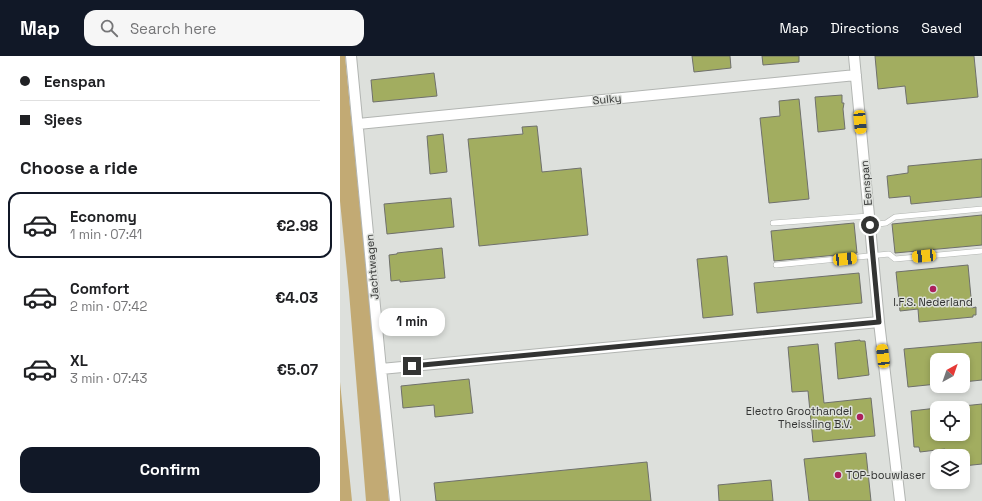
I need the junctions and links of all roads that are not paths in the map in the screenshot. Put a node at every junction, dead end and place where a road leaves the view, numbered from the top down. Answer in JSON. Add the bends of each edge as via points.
{"nodes":[{"id":1,"x":351,"y":56,"type":"edge"},
{"id":2,"x":854,"y":56,"type":"edge"},
{"id":3,"x":856,"y":75,"type":"junction"},
{"id":4,"x":358,"y":124,"type":"junction"},
{"id":5,"x":982,"y":209,"type":"edge"},
{"id":6,"x":869,"y":220,"type":"junction"},
{"id":7,"x":773,"y":224,"type":"dead end"},
{"id":8,"x":982,"y":251,"type":"edge"},
{"id":9,"x":873,"y":256,"type":"junction"},
{"id":10,"x":776,"y":265,"type":"dead end"},
{"id":11,"x":879,"y":322,"type":"junction"},
{"id":12,"x":381,"y":368,"type":"junction"},
{"id":13,"x":395,"y":501,"type":"edge"},
{"id":14,"x":900,"y":501,"type":"edge"}],
"edges":[{"from":1,"to":4,"type":"street","name":"Jachtwagen"},
{"from":2,"to":3,"type":"street","name":"Eenspan"},
{"from":3,"to":4,"type":"street","name":"Sulky"},
{"from":3,"to":6,"type":"street","name":"Eenspan"},
{"from":4,"to":12,"type":"street","name":"Jachtwagen"},
{"from":5,"to":6,"type":"lane","via":[[895,217],[886,223]]},
{"from":6,"to":7,"type":"lane"},
{"from":6,"to":9,"type":"street","name":"Eenspan"},
{"from":8,"to":9,"type":"lane","via":[[895,259],[889,254]]},
{"from":9,"to":10,"type":"lane"},
{"from":9,"to":11,"type":"street","name":"Eenspan"},
{"from":11,"to":12,"type":"street"},
{"from":11,"to":14,"type":"street","name":"Eenspan"},
{"from":12,"to":13,"type":"street","name":"Jachtwagen"}]}
